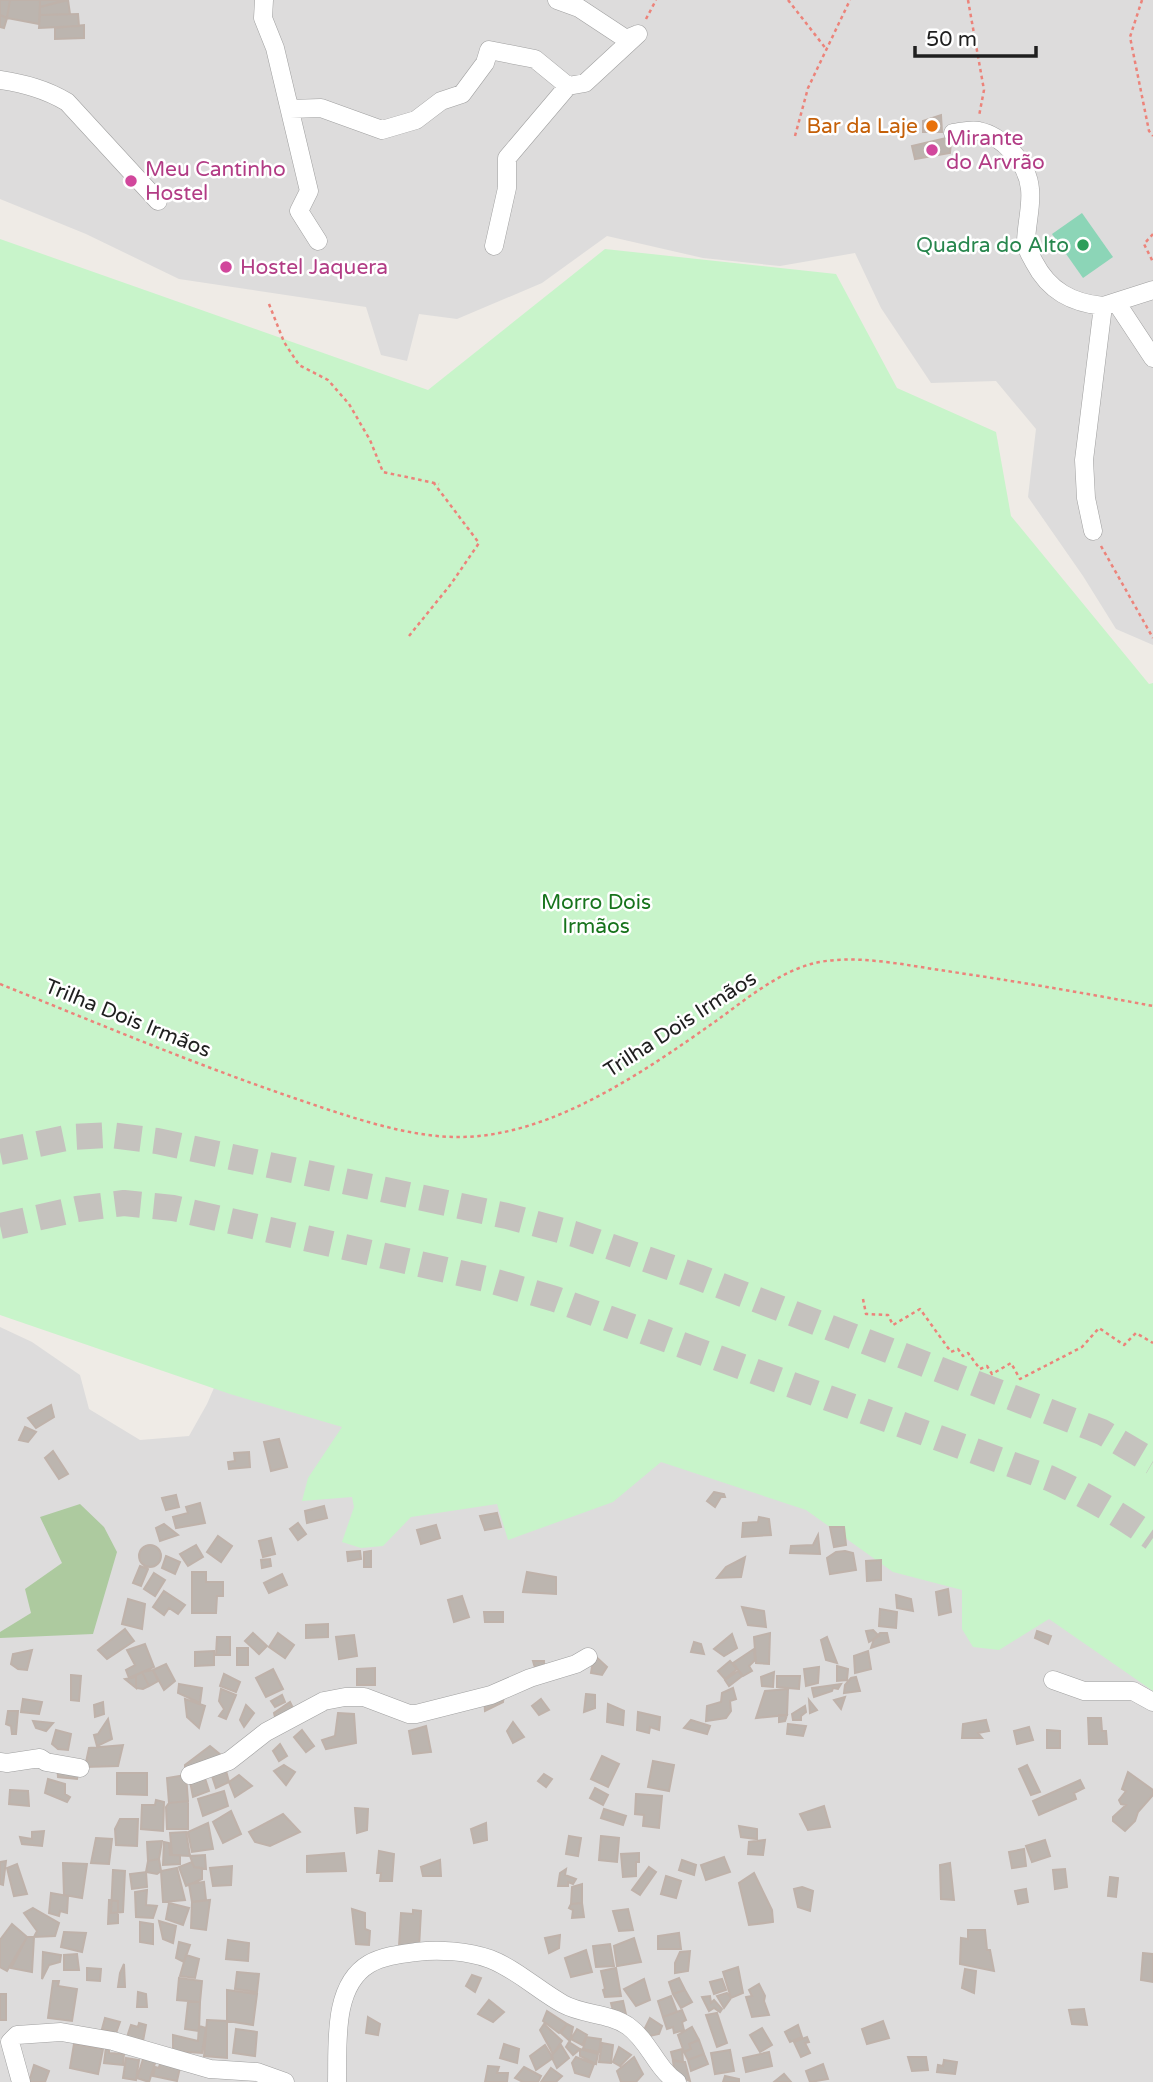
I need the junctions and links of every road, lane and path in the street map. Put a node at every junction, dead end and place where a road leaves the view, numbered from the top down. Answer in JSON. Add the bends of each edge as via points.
{"nodes":[{"id":1,"x":264,"y":0,"type":"edge"},
{"id":2,"x":557,"y":0,"type":"edge"},
{"id":3,"x":656,"y":0,"type":"edge"},
{"id":4,"x":788,"y":0,"type":"edge"},
{"id":5,"x":850,"y":0,"type":"edge"},
{"id":6,"x":968,"y":0,"type":"edge"},
{"id":7,"x":1142,"y":0,"type":"edge"},
{"id":8,"x":638,"y":34,"type":"junction"},
{"id":9,"x":827,"y":50,"type":"junction"},
{"id":10,"x":0,"y":80,"type":"edge"},
{"id":11,"x":568,"y":86,"type":"junction"},
{"id":12,"x":290,"y":109,"type":"junction"},
{"id":13,"x":976,"y":130,"type":"junction"},
{"id":14,"x":953,"y":133,"type":"dead end"},
{"id":15,"x":795,"y":136,"type":"dead end"},
{"id":16,"x":1153,"y":136,"type":"edge"},
{"id":17,"x":158,"y":201,"type":"dead end"},
{"id":18,"x":1153,"y":234,"type":"edge"},
{"id":19,"x":318,"y":241,"type":"dead end"},
{"id":20,"x":494,"y":246,"type":"dead end"},
{"id":21,"x":1153,"y":262,"type":"edge"},
{"id":22,"x":1153,"y":290,"type":"edge"},
{"id":23,"x":269,"y":304,"type":"dead end"},
{"id":24,"x":1110,"y":304,"type":"junction"},
{"id":25,"x":1153,"y":358,"type":"edge"},
{"id":26,"x":433,"y":482,"type":"junction"},
{"id":27,"x":439,"y":484,"type":"dead end"},
{"id":28,"x":1093,"y":531,"type":"joint"},
{"id":29,"x":409,"y":636,"type":"dead end"},
{"id":30,"x":1153,"y":638,"type":"edge"},
{"id":31,"x":0,"y":984,"type":"edge"},
{"id":32,"x":1153,"y":1006,"type":"edge"},
{"id":33,"x":863,"y":1299,"type":"dead end"},
{"id":34,"x":1153,"y":1343,"type":"edge"},
{"id":35,"x":588,"y":1657,"type":"dead end"},
{"id":36,"x":1053,"y":1680,"type":"dead end"},
{"id":37,"x":1153,"y":1702,"type":"edge"},
{"id":38,"x":0,"y":1762,"type":"edge"},
{"id":39,"x":80,"y":1768,"type":"dead end"},
{"id":40,"x":190,"y":1775,"type":"dead end"},
{"id":41,"x":21,"y":2082,"type":"edge"},
{"id":42,"x":285,"y":2082,"type":"edge"},
{"id":43,"x":337,"y":2082,"type":"edge"},
{"id":44,"x":677,"y":2082,"type":"edge"}],
"edges":[{"from":1,"to":12,"type":"street","via":[[263,18]]},
{"from":2,"to":8,"type":"street","via":[[579,8],[626,39]]},
{"from":3,"to":8,"type":"path"},
{"from":4,"to":9,"type":"path"},
{"from":5,"to":9,"type":"path"},
{"from":6,"to":13,"type":"path","via":[[984,90]]},
{"from":7,"to":16,"type":"path","via":[[1130,37]]},
{"from":8,"to":11,"type":"street","via":[[585,83]]},
{"from":9,"to":15,"type":"path","via":[[808,88]]},
{"from":10,"to":17,"type":"street","via":[[26,84],[67,102]]},
{"from":11,"to":12,"type":"street","via":[[536,59],[489,50],[462,94],[441,101],[416,120],[382,130],[321,108]]},
{"from":11,"to":20,"type":"street","via":[[507,158],[507,188]]},
{"from":12,"to":19,"type":"street","via":[[309,191],[299,211]]},
{"from":13,"to":14,"type":"street"},
{"from":13,"to":24,"type":"street","via":[[1004,144],[1028,177],[1026,246],[1041,276],[1060,294],[1087,305]]},
{"from":18,"to":21,"type":"path","via":[[1144,244]]},
{"from":22,"to":24,"type":"street"},
{"from":23,"to":26,"type":"path","via":[[299,365],[328,380],[349,404],[383,472]]},
{"from":24,"to":25,"type":"street"},
{"from":24,"to":28,"type":"street","via":[[1084,460]]},
{"from":26,"to":27,"type":"path"},
{"from":26,"to":29,"type":"path","via":[[479,543]]},
{"from":28,"to":30,"type":"path"},
{"from":31,"to":32,"type":"path","name":"Trilha Dois Irmãos","via":[[225,1074],[354,1119],[461,1138],[501,1134],[537,1123],[598,1096],[656,1063],[774,981],[809,964],[891,962]]},
{"from":33,"to":34,"type":"path","via":[[866,1314],[888,1315],[893,1325],[920,1310],[951,1352],[968,1353],[980,1369],[987,1366],[992,1374],[1011,1363],[1020,1379],[1082,1348],[1099,1328],[1125,1345],[1136,1333]]},
{"from":35,"to":40,"type":"street","via":[[491,1695],[416,1714],[364,1697],[324,1701],[266,1732],[229,1760]]},
{"from":36,"to":37,"type":"street","via":[[1084,1691],[1133,1691]]},
{"from":38,"to":39,"type":"street","via":[[40,1758]]},
{"from":41,"to":42,"type":"street","via":[[10,2042],[30,2032],[113,2040],[210,2069],[257,2072]]},
{"from":43,"to":44,"type":"street","via":[[338,2020],[358,1974],[370,1963],[429,1950],[489,1959],[574,2009],[621,2022]]}]}
